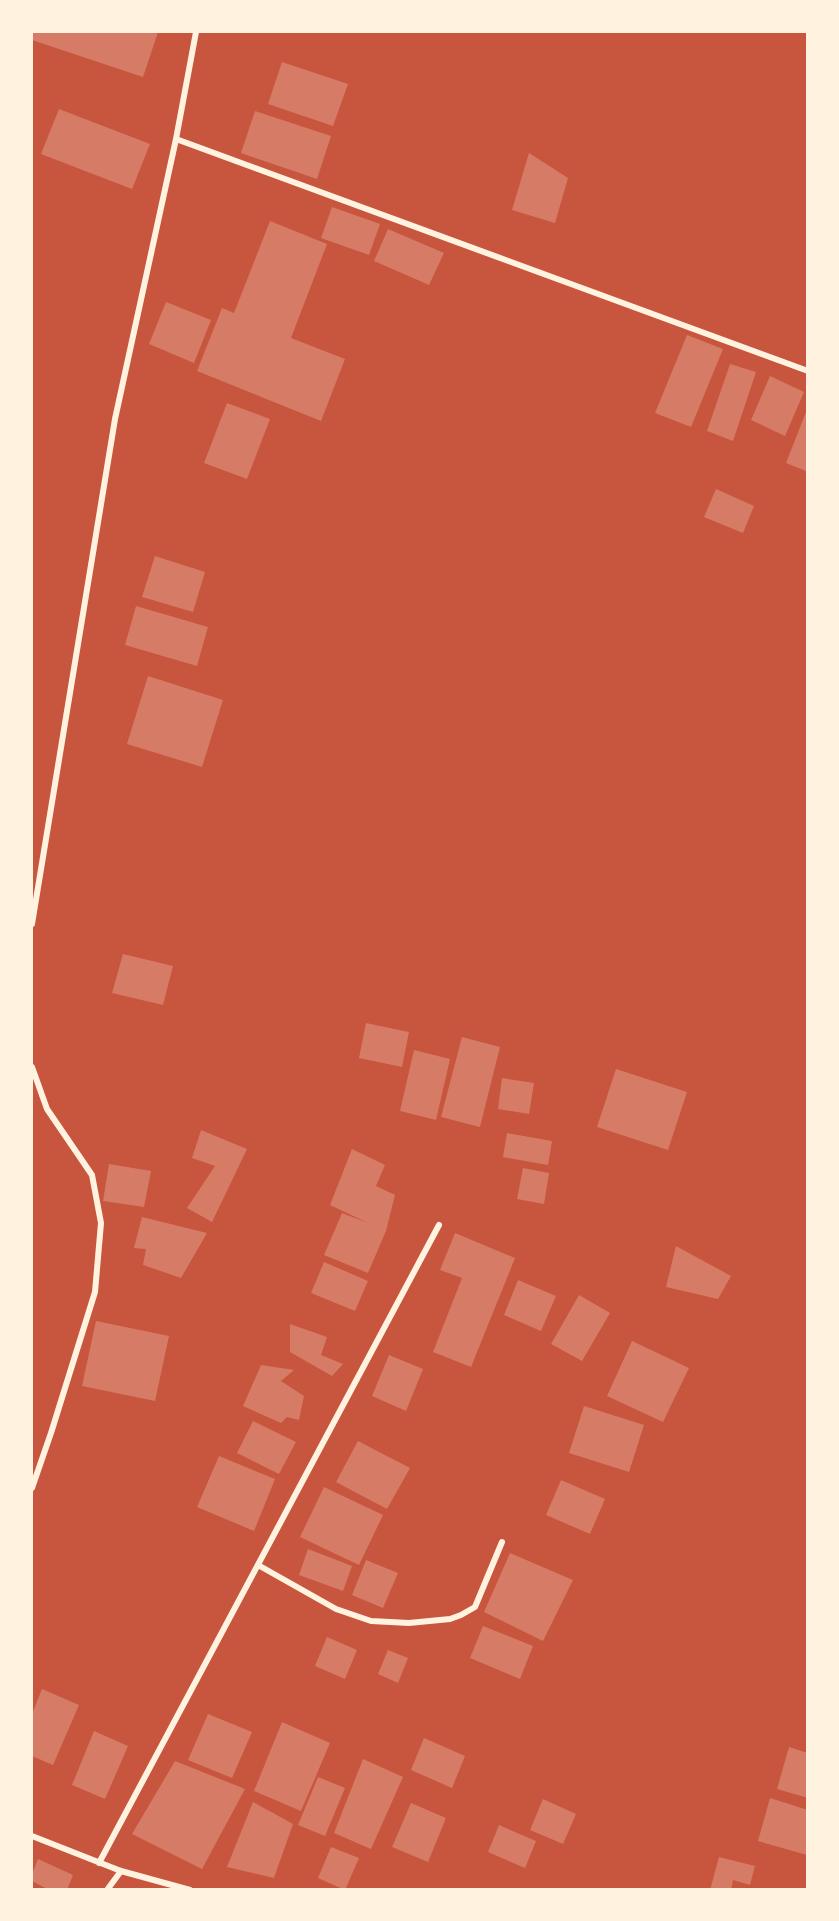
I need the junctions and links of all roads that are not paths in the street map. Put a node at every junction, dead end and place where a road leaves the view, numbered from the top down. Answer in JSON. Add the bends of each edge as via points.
{"nodes":[{"id":1,"x":196,"y":32,"type":"edge"},
{"id":2,"x":176,"y":138,"type":"junction"},
{"id":3,"x":807,"y":371,"type":"edge"},
{"id":4,"x":32,"y":924,"type":"edge"},
{"id":5,"x":32,"y":1067,"type":"edge"},
{"id":6,"x":439,"y":1225,"type":"dead end"},
{"id":7,"x":32,"y":1488,"type":"edge"},
{"id":8,"x":502,"y":1542,"type":"dead end"},
{"id":9,"x":258,"y":1565,"type":"junction"},
{"id":10,"x":32,"y":1836,"type":"edge"},
{"id":11,"x":99,"y":1863,"type":"junction"},
{"id":12,"x":121,"y":1871,"type":"junction"},
{"id":13,"x":107,"y":1890,"type":"edge"},
{"id":14,"x":190,"y":1890,"type":"edge"}],
"edges":[{"from":1,"to":2,"type":"street"},
{"from":2,"to":3,"type":"street"},
{"from":2,"to":4,"type":"street","via":[[115,419]]},
{"from":5,"to":7,"type":"street","via":[[47,1109],[92,1175],[101,1223],[95,1292]]},
{"from":6,"to":9,"type":"street"},
{"from":8,"to":9,"type":"street","via":[[475,1606],[450,1619],[409,1623],[371,1621],[336,1609]]},
{"from":9,"to":11,"type":"street"},
{"from":10,"to":11,"type":"street"},
{"from":11,"to":12,"type":"street"},
{"from":12,"to":13,"type":"street"},
{"from":12,"to":14,"type":"street"}]}
